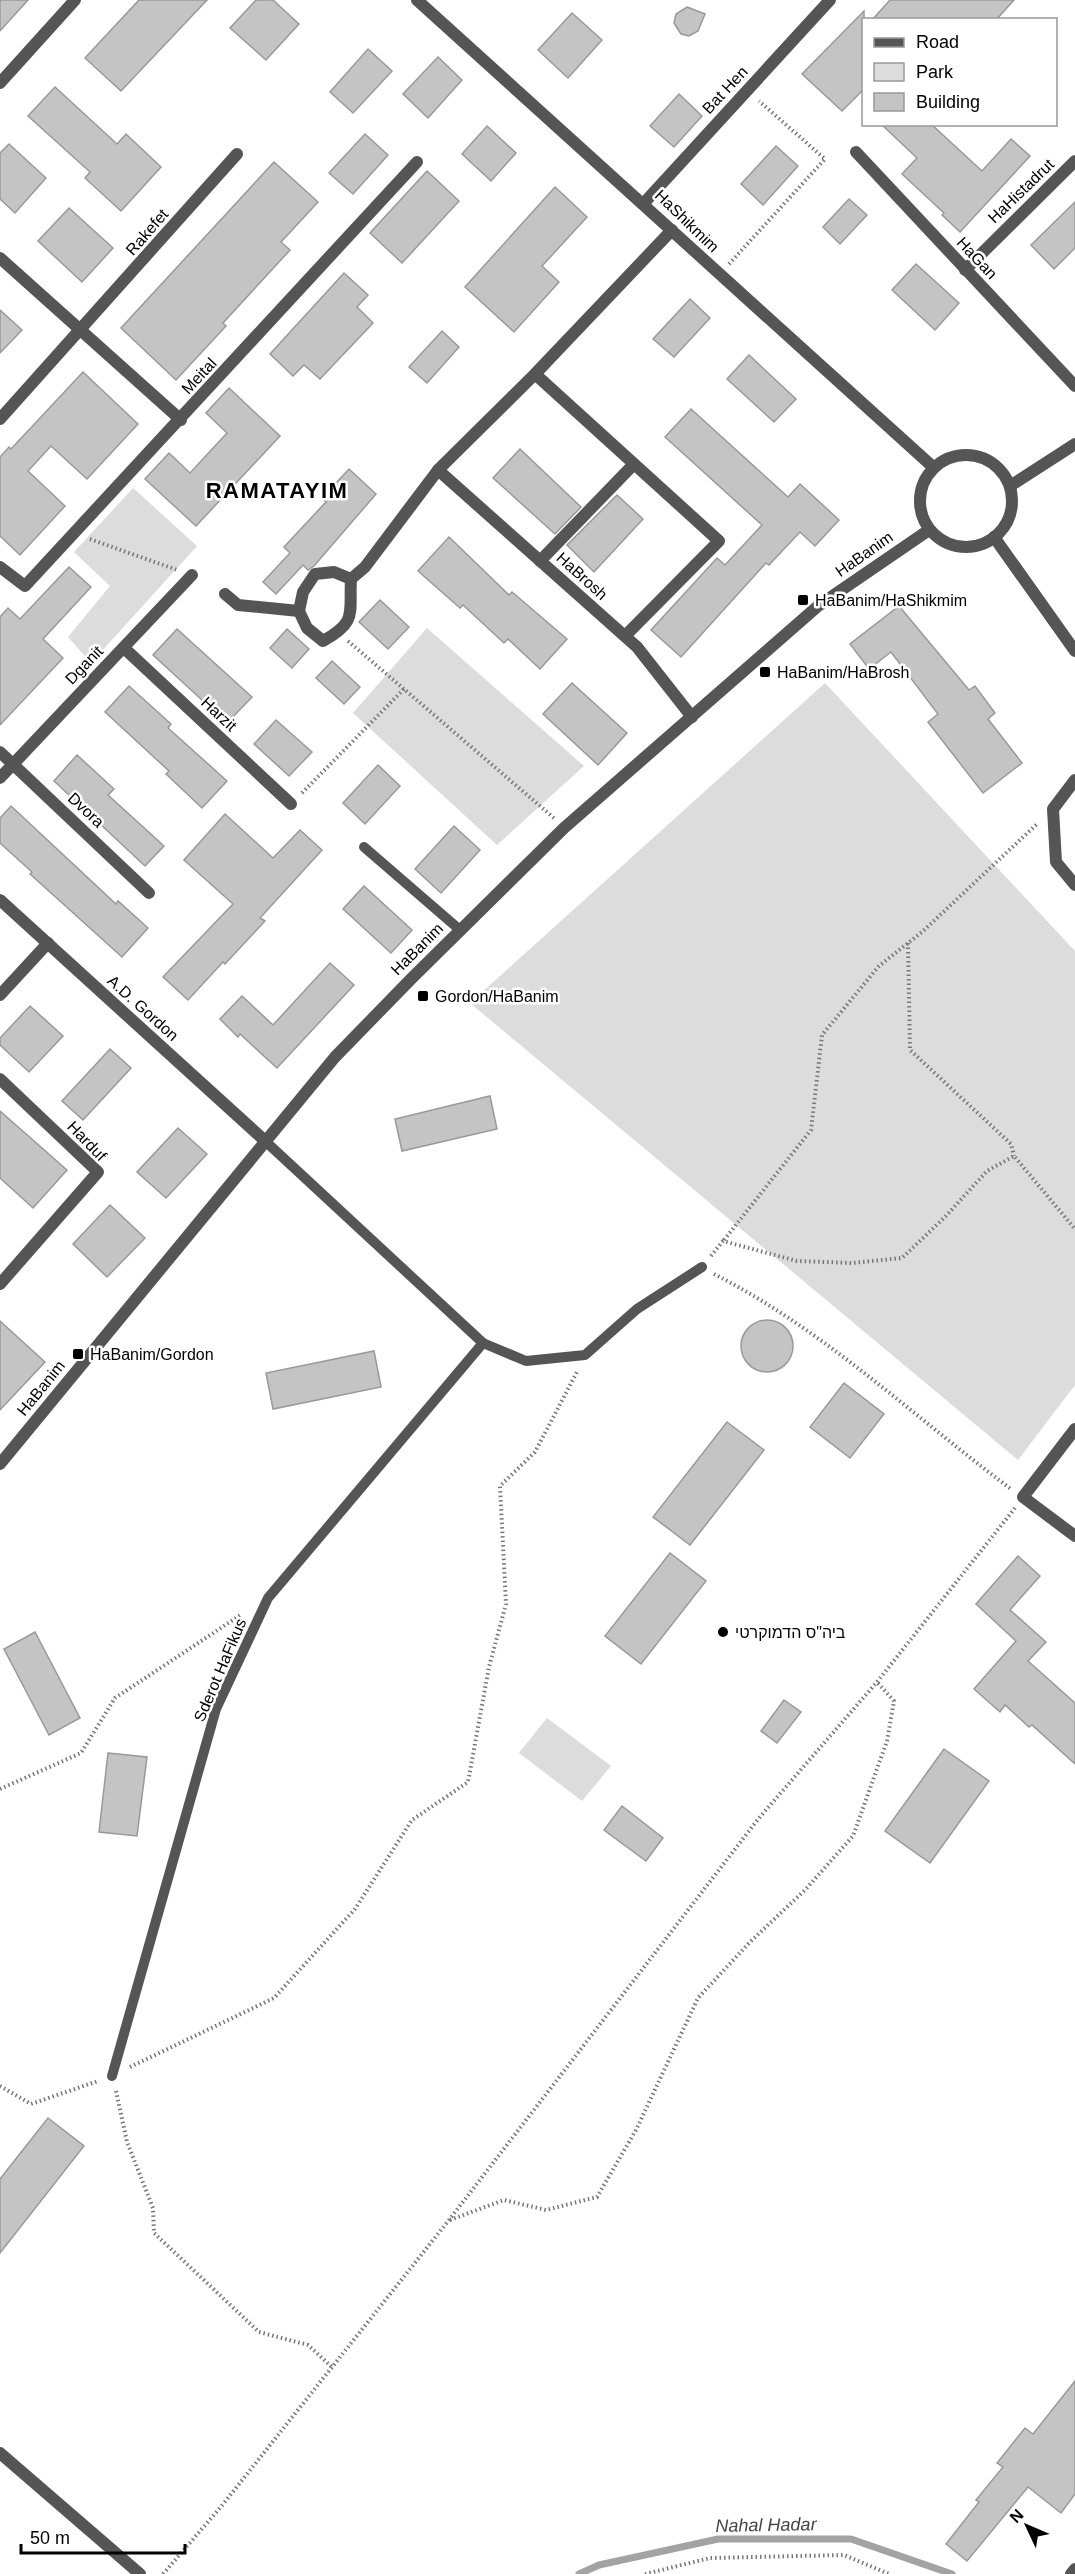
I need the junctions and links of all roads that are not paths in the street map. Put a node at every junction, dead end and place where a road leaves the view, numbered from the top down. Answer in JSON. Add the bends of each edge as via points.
{"nodes":[{"id":1,"x":75,"y":0,"type":"edge"},
{"id":2,"x":417,"y":0,"type":"edge"},
{"id":3,"x":830,"y":0,"type":"edge"},
{"id":4,"x":0,"y":83,"type":"edge"},
{"id":5,"x":856,"y":153,"type":"dead end"},
{"id":6,"x":237,"y":154,"type":"dead end"},
{"id":7,"x":1075,"y":161,"type":"edge"},
{"id":8,"x":417,"y":162,"type":"dead end"},
{"id":9,"x":644,"y":203,"type":"junction"},
{"id":10,"x":672,"y":230,"type":"junction"},
{"id":11,"x":0,"y":258,"type":"edge"},
{"id":12,"x":965,"y":270,"type":"junction"},
{"id":13,"x":81,"y":331,"type":"junction"},
{"id":14,"x":535,"y":374,"type":"junction"},
{"id":15,"x":1075,"y":386,"type":"edge"},
{"id":16,"x":0,"y":419,"type":"edge"},
{"id":17,"x":181,"y":420,"type":"junction"},
{"id":18,"x":1075,"y":444,"type":"edge"},
{"id":19,"x":634,"y":464,"type":"junction"},
{"id":20,"x":933,"y":467,"type":"junction"},
{"id":21,"x":438,"y":470,"type":"junction"},
{"id":22,"x":1010,"y":486,"type":"junction"},
{"id":23,"x":928,"y":530,"type":"junction"},
{"id":24,"x":994,"y":537,"type":"junction"},
{"id":25,"x":540,"y":561,"type":"junction"},
{"id":26,"x":0,"y":567,"type":"edge"},
{"id":27,"x":192,"y":575,"type":"road end"},
{"id":28,"x":351,"y":579,"type":"junction"},
{"id":29,"x":225,"y":594,"type":"dead end"},
{"id":30,"x":299,"y":611,"type":"junction"},
{"id":31,"x":625,"y":636,"type":"junction"},
{"id":32,"x":124,"y":648,"type":"junction"},
{"id":33,"x":1075,"y":651,"type":"edge"},
{"id":34,"x":692,"y":717,"type":"junction"},
{"id":35,"x":0,"y":752,"type":"edge"},
{"id":36,"x":13,"y":764,"type":"junction"},
{"id":37,"x":0,"y":778,"type":"edge"},
{"id":38,"x":1075,"y":780,"type":"edge"},
{"id":39,"x":291,"y":804,"type":"road end"},
{"id":40,"x":364,"y":847,"type":"dead end"},
{"id":41,"x":1075,"y":885,"type":"edge"},
{"id":42,"x":149,"y":893,"type":"dead end"},
{"id":43,"x":0,"y":900,"type":"edge"},
{"id":44,"x":460,"y":930,"type":"junction"},
{"id":45,"x":48,"y":943,"type":"junction"},
{"id":46,"x":0,"y":995,"type":"edge"},
{"id":47,"x":0,"y":1079,"type":"edge"},
{"id":48,"x":264,"y":1140,"type":"junction"},
{"id":49,"x":702,"y":1267,"type":"road end"},
{"id":50,"x":0,"y":1284,"type":"edge"},
{"id":51,"x":483,"y":1343,"type":"junction"},
{"id":52,"x":1075,"y":1429,"type":"edge"},
{"id":53,"x":0,"y":1464,"type":"edge"},
{"id":54,"x":1075,"y":1536,"type":"edge"},
{"id":55,"x":112,"y":2076,"type":"road end"},
{"id":56,"x":0,"y":2453,"type":"edge"},
{"id":57,"x":1075,"y":2569,"type":"edge"},
{"id":58,"x":140,"y":2574,"type":"edge"},
{"id":59,"x":1071,"y":2574,"type":"edge"}],
"edges":[{"from":1,"to":4,"type":"street"},
{"from":2,"to":9,"type":"street","name":"HaShikmim"},
{"from":3,"to":9,"type":"street","name":"Bat Hen"},
{"from":5,"to":12,"type":"street","name":"HaGan"},
{"from":6,"to":13,"type":"street","name":"Rakefet"},
{"from":7,"to":12,"type":"street","name":"HaHistadrut"},
{"from":8,"to":17,"type":"street","name":"Meital"},
{"from":9,"to":10,"type":"street","name":"HaShikmim"},
{"from":10,"to":14,"type":"street"},
{"from":10,"to":20,"type":"street","name":"HaShikmim"},
{"from":11,"to":13,"type":"street"},
{"from":12,"to":15,"type":"street","name":"HaGan"},
{"from":13,"to":16,"type":"street","name":"Rakefet"},
{"from":13,"to":17,"type":"street"},
{"from":14,"to":19,"type":"street"},
{"from":14,"to":21,"type":"street"},
{"from":17,"to":26,"type":"street","name":"Meital","via":[[25,586]]},
{"from":18,"to":22,"type":"street"},
{"from":19,"to":25,"type":"street"},
{"from":19,"to":31,"type":"street","via":[[719,541]]},
{"from":20,"to":22,"type":"street","via":[[962,454],[977,456],[1003,472]]},
{"from":20,"to":23,"type":"street","via":[[920,490],[919,504]]},
{"from":21,"to":25,"type":"street","name":"HaBrosh"},
{"from":21,"to":28,"type":"street","via":[[365,567]]},
{"from":22,"to":24,"type":"street","via":[[1010,514]]},
{"from":23,"to":24,"type":"street","via":[[960,547],[981,545]]},
{"from":23,"to":34,"type":"street","name":"HaBanim","via":[[818,606]]},
{"from":24,"to":33,"type":"street"},
{"from":25,"to":31,"type":"street","name":"HaBrosh"},
{"from":27,"to":32,"type":"street","name":"Dganit"},
{"from":28,"to":30,"type":"street","via":[[334,572],[315,574],[303,591]]},
{"from":28,"to":30,"type":"street","via":[[352,614],[339,633],[323,641],[307,628]]},
{"from":29,"to":30,"type":"street","via":[[238,605]]},
{"from":31,"to":34,"type":"street","name":"HaBrosh"},
{"from":32,"to":36,"type":"street","name":"Dganit"},
{"from":32,"to":39,"type":"street","name":"Harzit"},
{"from":34,"to":44,"type":"street","name":"HaBanim","via":[[564,828]]},
{"from":35,"to":36,"type":"street","name":"Dvora"},
{"from":36,"to":37,"type":"street","name":"Dganit"},
{"from":36,"to":42,"type":"street","name":"Dvora"},
{"from":38,"to":41,"type":"street","via":[[1053,809],[1056,862]]},
{"from":40,"to":44,"type":"lane"},
{"from":43,"to":45,"type":"street","name":"A.D. Gordon"},
{"from":44,"to":48,"type":"street","name":"HaBanim","via":[[335,1057]]},
{"from":45,"to":46,"type":"street"},
{"from":45,"to":48,"type":"street","name":"A.D. Gordon"},
{"from":47,"to":50,"type":"street","name":"Harduf","via":[[98,1172]]},
{"from":48,"to":51,"type":"lane"},
{"from":48,"to":53,"type":"street","name":"HaBanim"},
{"from":49,"to":51,"type":"lane","via":[[637,1309],[585,1355],[525,1361]]},
{"from":51,"to":55,"type":"lane","name":"Sderot HaFikus","via":[[268,1598],[216,1709]]},
{"from":52,"to":54,"type":"street","via":[[1023,1497]]},
{"from":56,"to":58,"type":"street"},
{"from":57,"to":59,"type":"street"}]}
